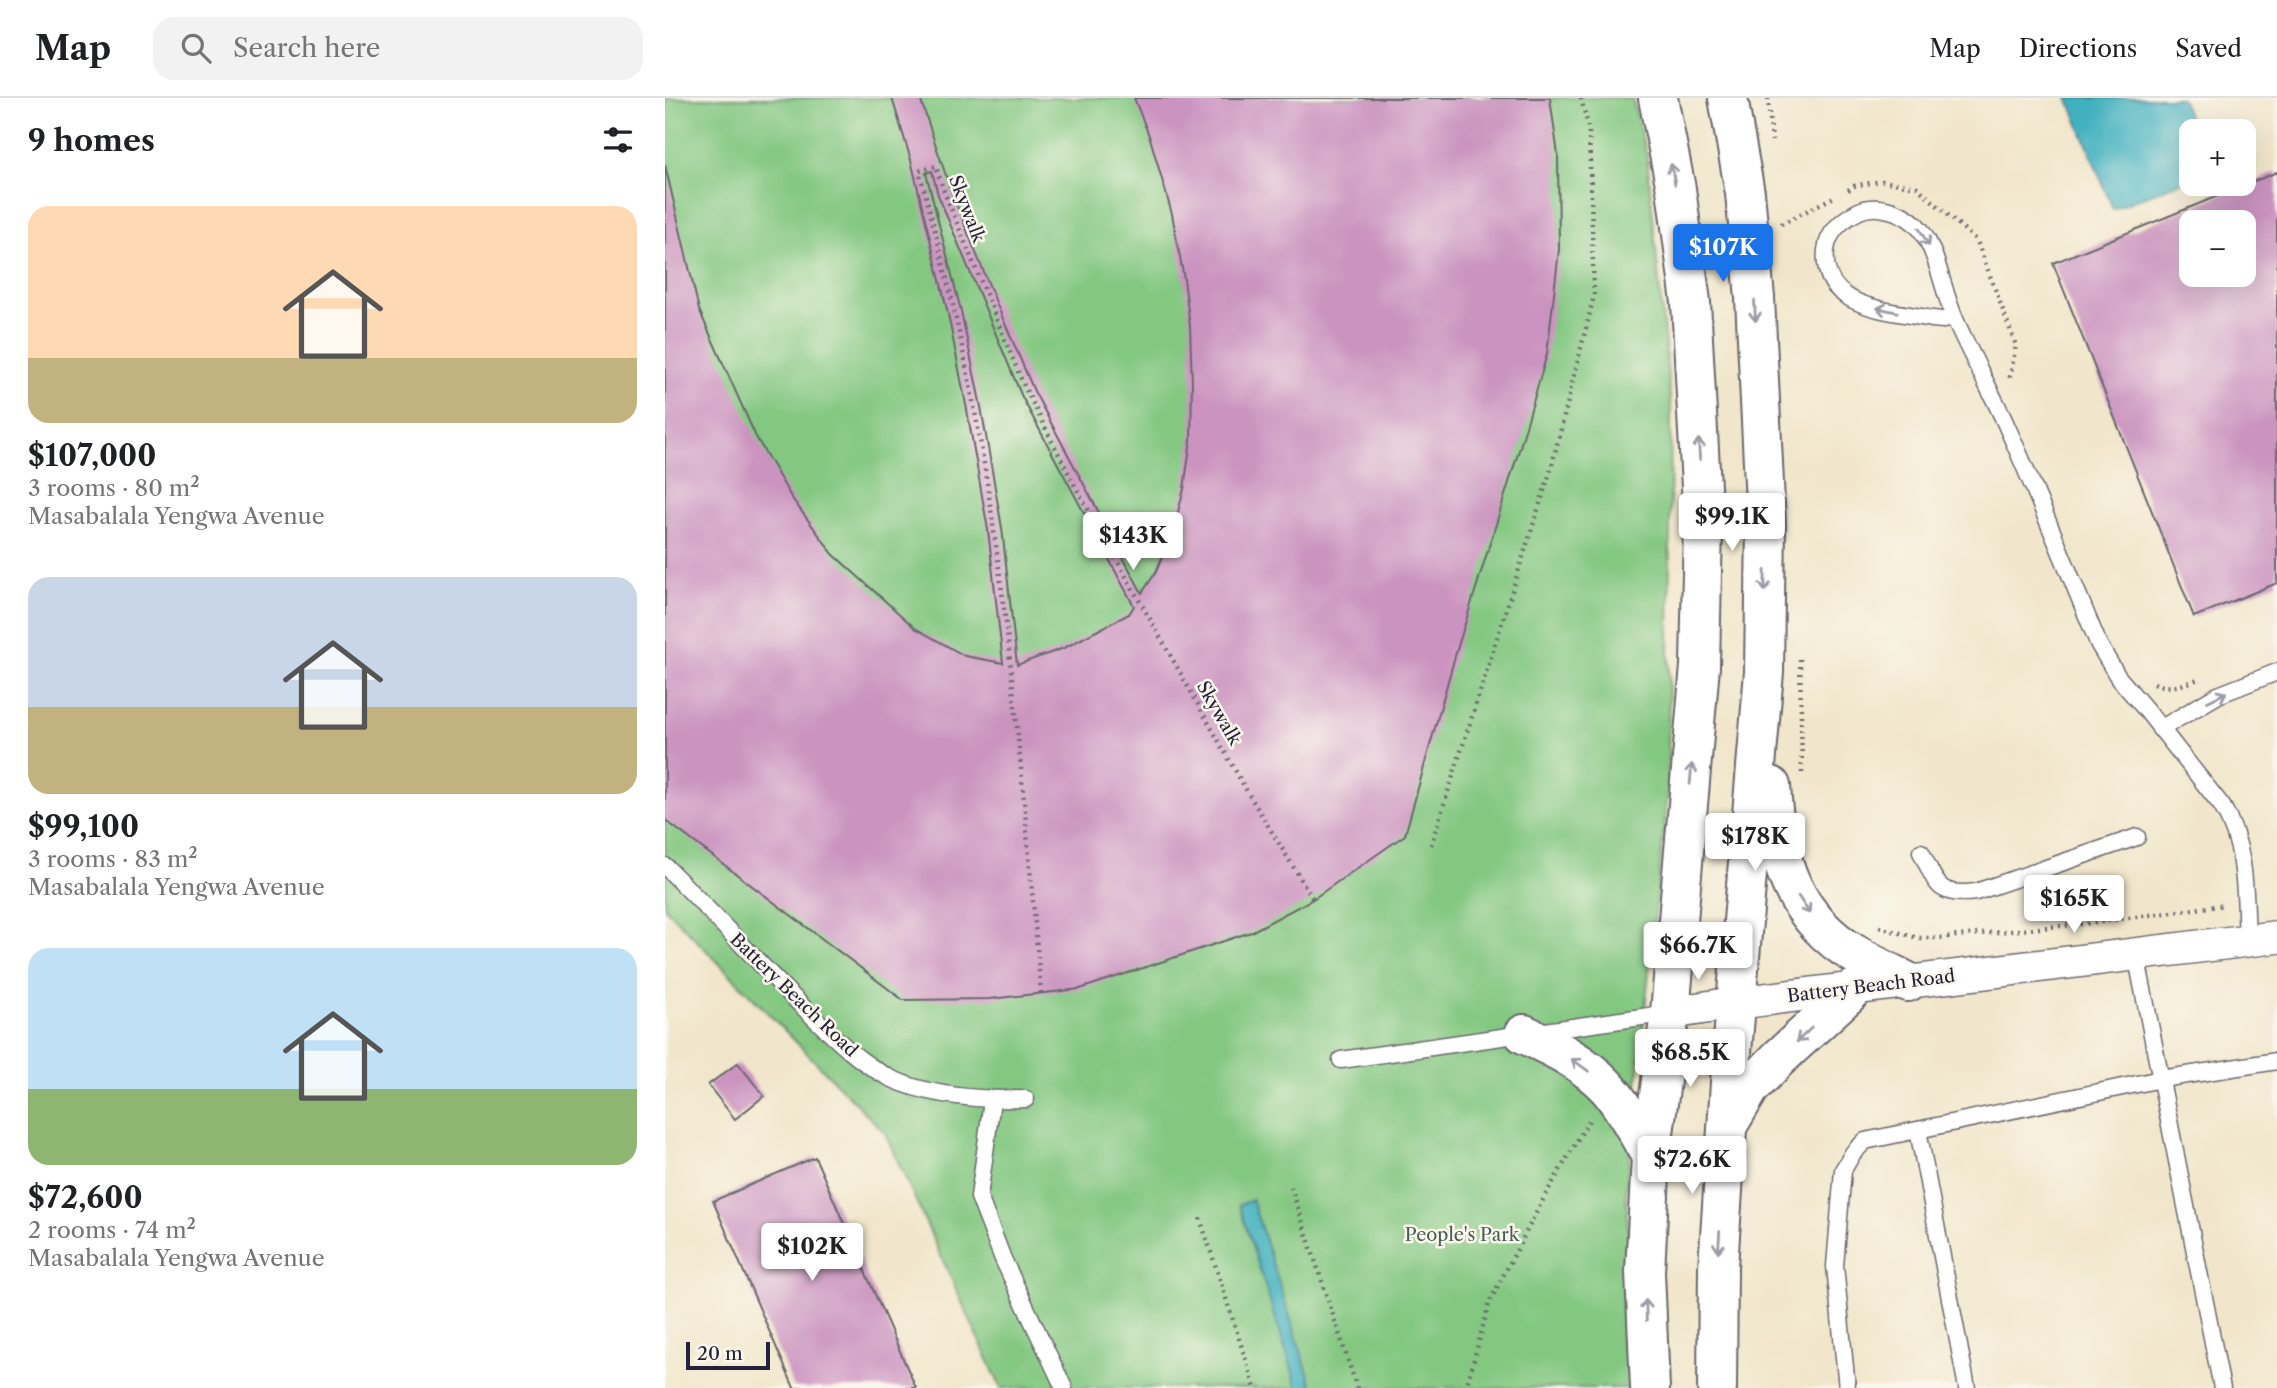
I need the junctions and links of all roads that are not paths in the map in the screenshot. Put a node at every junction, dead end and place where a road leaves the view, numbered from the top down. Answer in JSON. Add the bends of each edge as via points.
{"nodes":[{"id":1,"x":1658,"y":98,"type":"edge"},
{"id":2,"x":1728,"y":98,"type":"edge"},
{"id":3,"x":1954,"y":317,"type":"junction"},
{"id":4,"x":1764,"y":672,"type":"junction"},
{"id":5,"x":2277,"y":672,"type":"edge"},
{"id":6,"x":2160,"y":729,"type":"junction"},
{"id":7,"x":2137,"y":837,"type":"dead end"},
{"id":8,"x":1921,"y":852,"type":"dead end"},
{"id":9,"x":665,"y":866,"type":"edge"},
{"id":10,"x":2262,"y":939,"type":"edge"},
{"id":11,"x":2136,"y":954,"type":"junction"},
{"id":12,"x":1908,"y":982,"type":"junction"},
{"id":13,"x":1854,"y":989,"type":"junction"},
{"id":14,"x":1735,"y":1003,"type":"junction"},
{"id":15,"x":1670,"y":1013,"type":"junction"},
{"id":16,"x":1524,"y":1034,"type":"junction"},
{"id":17,"x":1341,"y":1060,"type":"dead end"},
{"id":18,"x":2277,"y":1061,"type":"edge"},
{"id":19,"x":2161,"y":1079,"type":"junction"},
{"id":20,"x":1026,"y":1099,"type":"dead end"},
{"id":21,"x":992,"y":1100,"type":"junction"},
{"id":22,"x":1727,"y":1127,"type":"junction"},
{"id":23,"x":1918,"y":1130,"type":"junction"},
{"id":24,"x":1651,"y":1156,"type":"junction"},
{"id":25,"x":1064,"y":1388,"type":"edge"},
{"id":26,"x":1650,"y":1388,"type":"edge"},
{"id":27,"x":1717,"y":1388,"type":"edge"},
{"id":28,"x":1847,"y":1388,"type":"edge"},
{"id":29,"x":1967,"y":1388,"type":"edge"},
{"id":30,"x":2222,"y":1388,"type":"edge"}],
"edges":[{"from":15,"to":1,"type":"main road","one_way":true,"via":[[1700,666],[1703,524],[1691,302]]},
{"from":2,"to":4,"type":"main road","one_way":true,"via":[[1745,193],[1755,298],[1766,524]]},
{"from":3,"to":3,"type":"lane","one_way":true,"via":[[1932,319],[1856,304],[1841,293],[1825,262],[1835,228],[1863,209],[1878,208],[1907,217],[1928,243]]},
{"from":3,"to":6,"type":"lane","via":[[2007,427],[2099,645]]},
{"from":4,"to":12,"type":"main road","one_way":true,"via":[[1773,827],[1786,873],[1801,903],[1820,926],[1844,947]]},
{"from":4,"to":14,"type":"main road"},
{"from":6,"to":5,"type":"lane","one_way":true,"via":[[2218,695]]},
{"from":6,"to":10,"type":"lane","via":[[2232,823],[2243,860],[2245,902]]},
{"from":7,"to":8,"type":"lane","via":[[1976,892],[1956,894],[1937,883]]},
{"from":9,"to":21,"type":"lane","name":"Battery Beach Road","via":[[858,1059],[891,1079],[937,1093]]},
{"from":10,"to":11,"type":"street","name":"Battery Beach Road"},
{"from":11,"to":12,"type":"street","name":"Battery Beach Road"},
{"from":11,"to":19,"type":"lane"},
{"from":12,"to":13,"type":"street","name":"Battery Beach Road"},
{"from":13,"to":14,"type":"street","name":"Battery Beach Road"},
{"from":13,"to":22,"type":"main road","one_way":true,"via":[[1750,1088]]},
{"from":14,"to":15,"type":"street","name":"Battery Beach Road"},
{"from":14,"to":22,"type":"main road"},
{"from":15,"to":16,"type":"lane","name":"Battery Beach Road"},
{"from":15,"to":24,"type":"main road"},
{"from":16,"to":17,"type":"lane","name":"Battery Beach Road"},
{"from":24,"to":16,"type":"main road","one_way":true,"via":[[1608,1088],[1561,1052]]},
{"from":18,"to":19,"type":"lane"},
{"from":19,"to":23,"type":"lane"},
{"from":19,"to":30,"type":"lane"},
{"from":20,"to":21,"type":"lane","name":"Battery Beach Road"},
{"from":21,"to":25,"type":"lane","via":[[979,1196],[1003,1259]]},
{"from":22,"to":27,"type":"main road","one_way":true,"via":[[1717,1267]]},
{"from":23,"to":28,"type":"lane","via":[[1865,1141],[1843,1170],[1835,1266]]},
{"from":23,"to":29,"type":"lane"},
{"from":26,"to":24,"type":"main road","one_way":true,"via":[[1645,1272]]}]}
